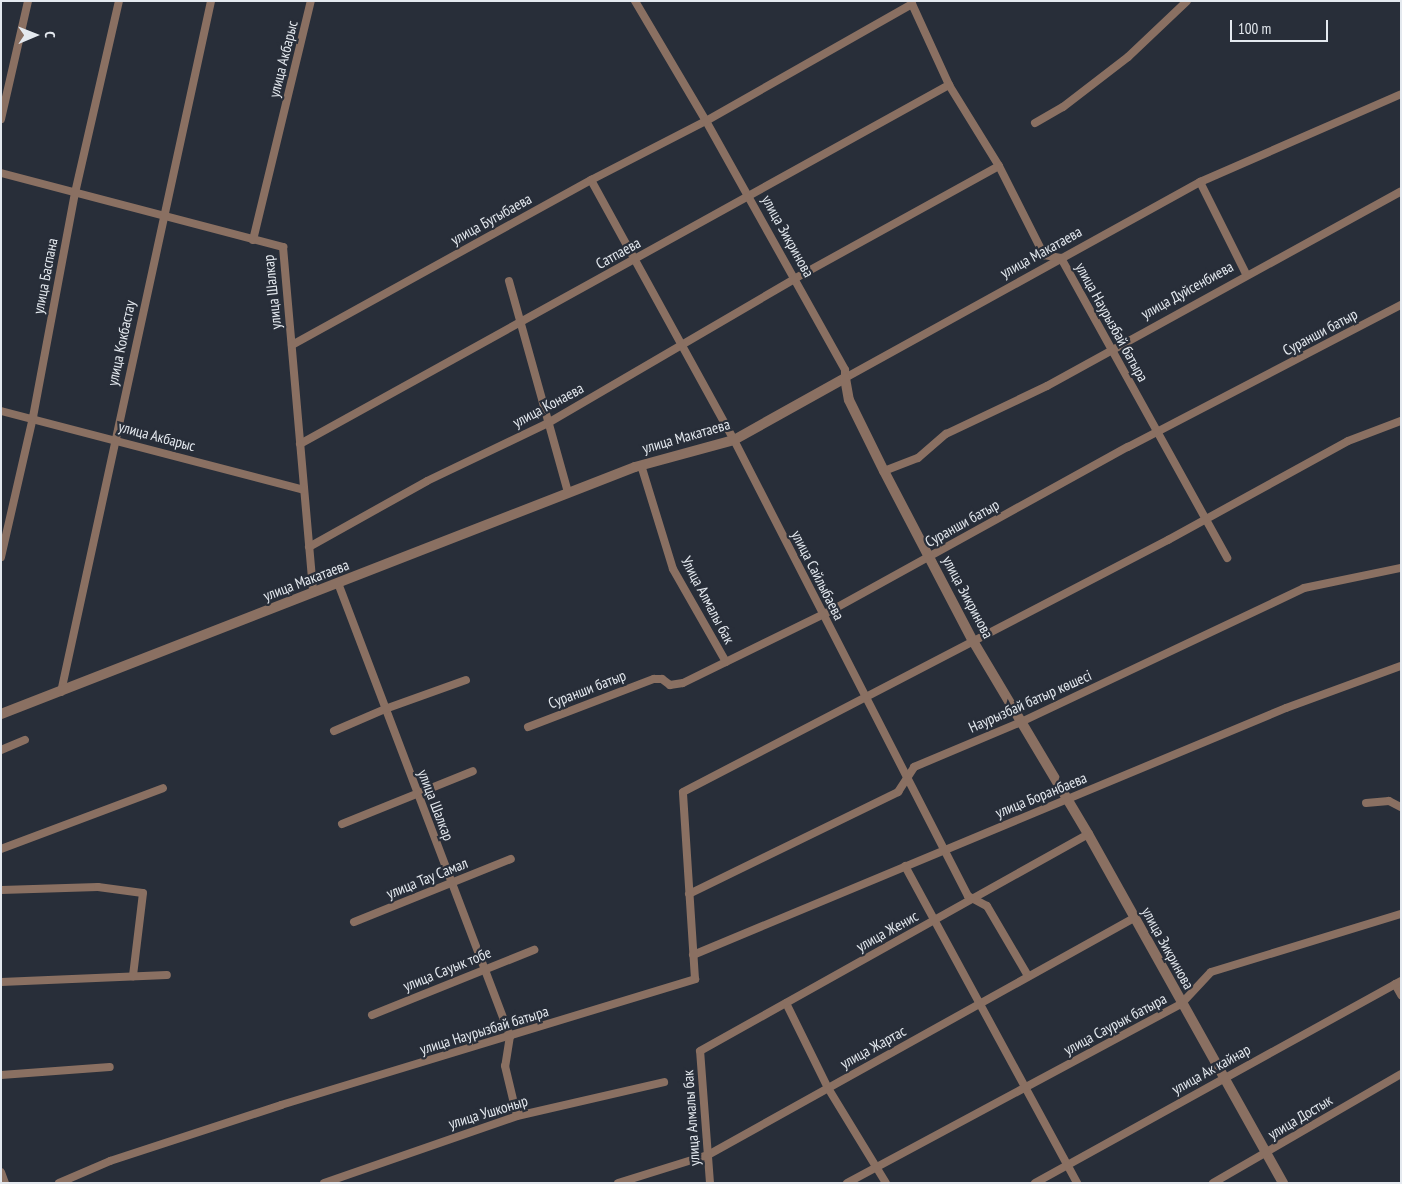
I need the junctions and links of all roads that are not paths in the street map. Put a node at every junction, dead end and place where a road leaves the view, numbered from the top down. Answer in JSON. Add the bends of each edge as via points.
{"nodes":[{"id":1,"x":28,"y":1,"type":"edge"},
{"id":2,"x":119,"y":1,"type":"edge"},
{"id":3,"x":211,"y":1,"type":"edge"},
{"id":4,"x":311,"y":1,"type":"edge"},
{"id":5,"x":635,"y":1,"type":"edge"},
{"id":6,"x":1187,"y":1,"type":"edge"},
{"id":7,"x":912,"y":4,"type":"joint"},
{"id":8,"x":949,"y":85,"type":"junction"},
{"id":9,"x":1401,"y":94,"type":"edge"},
{"id":10,"x":1,"y":119,"type":"edge"},
{"id":11,"x":706,"y":121,"type":"junction"},
{"id":12,"x":1035,"y":123,"type":"dead end"},
{"id":13,"x":998,"y":166,"type":"junction"},
{"id":14,"x":1,"y":173,"type":"edge"},
{"id":15,"x":591,"y":180,"type":"junction"},
{"id":16,"x":1200,"y":182,"type":"junction"},
{"id":17,"x":1401,"y":191,"type":"edge"},
{"id":18,"x":75,"y":192,"type":"junction"},
{"id":19,"x":748,"y":196,"type":"junction"},
{"id":20,"x":162,"y":216,"type":"junction"},
{"id":21,"x":253,"y":240,"type":"junction"},
{"id":22,"x":1061,"y":258,"type":"junction"},
{"id":23,"x":633,"y":261,"type":"junction"},
{"id":24,"x":1246,"y":274,"type":"junction"},
{"id":25,"x":794,"y":279,"type":"junction"},
{"id":26,"x":509,"y":281,"type":"dead end"},
{"id":27,"x":1401,"y":305,"type":"edge"},
{"id":28,"x":520,"y":324,"type":"junction"},
{"id":29,"x":292,"y":345,"type":"junction"},
{"id":30,"x":681,"y":347,"type":"junction"},
{"id":31,"x":1112,"y":348,"type":"junction"},
{"id":32,"x":845,"y":378,"type":"junction"},
{"id":33,"x":1,"y":411,"type":"edge"},
{"id":34,"x":33,"y":417,"type":"junction"},
{"id":35,"x":1401,"y":421,"type":"edge"},
{"id":36,"x":548,"y":423,"type":"junction"},
{"id":37,"x":1157,"y":432,"type":"junction"},
{"id":38,"x":114,"y":439,"type":"junction"},
{"id":39,"x":734,"y":440,"type":"junction"},
{"id":40,"x":300,"y":444,"type":"junction"},
{"id":41,"x":641,"y":465,"type":"junction"},
{"id":42,"x":884,"y":472,"type":"junction"},
{"id":43,"x":304,"y":490,"type":"junction"},
{"id":44,"x":568,"y":493,"type":"junction"},
{"id":45,"x":1207,"y":518,"type":"junction"},
{"id":46,"x":309,"y":548,"type":"junction"},
{"id":47,"x":1,"y":557,"type":"edge"},
{"id":48,"x":929,"y":557,"type":"junction"},
{"id":49,"x":1227,"y":558,"type":"dead end"},
{"id":50,"x":1401,"y":568,"type":"edge"},
{"id":51,"x":338,"y":583,"type":"junction"},
{"id":52,"x":313,"y":593,"type":"junction"},
{"id":53,"x":822,"y":615,"type":"junction"},
{"id":54,"x":973,"y":641,"type":"junction"},
{"id":55,"x":726,"y":662,"type":"junction"},
{"id":56,"x":1401,"y":666,"type":"edge"},
{"id":57,"x":466,"y":680,"type":"dead end"},
{"id":58,"x":61,"y":692,"type":"junction"},
{"id":59,"x":867,"y":697,"type":"junction"},
{"id":60,"x":385,"y":709,"type":"junction"},
{"id":61,"x":1,"y":714,"type":"edge"},
{"id":62,"x":1021,"y":722,"type":"junction"},
{"id":63,"x":528,"y":727,"type":"dead end"},
{"id":64,"x":334,"y":731,"type":"dead end"},
{"id":65,"x":26,"y":740,"type":"dead end"},
{"id":66,"x":1,"y":750,"type":"edge"},
{"id":67,"x":473,"y":771,"type":"dead end"},
{"id":68,"x":908,"y":777,"type":"junction"},
{"id":69,"x":163,"y":788,"type":"dead end"},
{"id":70,"x":417,"y":794,"type":"junction"},
{"id":71,"x":1067,"y":800,"type":"junction"},
{"id":72,"x":1366,"y":803,"type":"dead end"},
{"id":73,"x":1401,"y":808,"type":"edge"},
{"id":74,"x":342,"y":824,"type":"dead end"},
{"id":75,"x":1088,"y":834,"type":"junction"},
{"id":76,"x":1,"y":848,"type":"edge"},
{"id":77,"x":944,"y":850,"type":"junction"},
{"id":78,"x":511,"y":859,"type":"dead end"},
{"id":79,"x":905,"y":866,"type":"junction"},
{"id":80,"x":451,"y":882,"type":"junction"},
{"id":81,"x":1,"y":890,"type":"edge"},
{"id":82,"x":689,"y":894,"type":"junction"},
{"id":83,"x":973,"y":898,"type":"junction"},
{"id":84,"x":1401,"y":914,"type":"edge"},
{"id":85,"x":1134,"y":918,"type":"junction"},
{"id":86,"x":935,"y":919,"type":"junction"},
{"id":87,"x":354,"y":922,"type":"dead end"},
{"id":88,"x":534,"y":950,"type":"dead end"},
{"id":89,"x":693,"y":954,"type":"junction"},
{"id":90,"x":484,"y":969,"type":"junction"},
{"id":91,"x":167,"y":975,"type":"dead end"},
{"id":92,"x":133,"y":976,"type":"junction"},
{"id":93,"x":1028,"y":976,"type":"junction"},
{"id":94,"x":1,"y":982,"type":"edge"},
{"id":95,"x":1398,"y":983,"type":"edge"},
{"id":96,"x":1401,"y":995,"type":"edge"},
{"id":97,"x":982,"y":1002,"type":"junction"},
{"id":98,"x":786,"y":1003,"type":"junction"},
{"id":99,"x":1182,"y":1004,"type":"junction"},
{"id":100,"x":372,"y":1015,"type":"dead end"},
{"id":101,"x":510,"y":1036,"type":"junction"},
{"id":102,"x":700,"y":1051,"type":"joint"},
{"id":103,"x":110,"y":1067,"type":"dead end"},
{"id":104,"x":1401,"y":1074,"type":"edge"},
{"id":105,"x":1,"y":1075,"type":"edge"},
{"id":106,"x":1224,"y":1078,"type":"junction"},
{"id":107,"x":664,"y":1082,"type":"dead end"},
{"id":108,"x":1026,"y":1087,"type":"junction"},
{"id":109,"x":828,"y":1088,"type":"junction"},
{"id":110,"x":516,"y":1116,"type":"junction"},
{"id":111,"x":1266,"y":1153,"type":"junction"},
{"id":112,"x":708,"y":1155,"type":"junction"},
{"id":113,"x":1068,"y":1164,"type":"junction"},
{"id":114,"x":877,"y":1167,"type":"junction"},
{"id":115,"x":1,"y":1172,"type":"edge"},
{"id":116,"x":5,"y":1183,"type":"edge"},
{"id":117,"x":59,"y":1183,"type":"edge"},
{"id":118,"x":324,"y":1183,"type":"edge"},
{"id":119,"x":618,"y":1183,"type":"edge"},
{"id":120,"x":710,"y":1183,"type":"edge"},
{"id":121,"x":847,"y":1183,"type":"edge"},
{"id":122,"x":886,"y":1183,"type":"edge"},
{"id":123,"x":1035,"y":1183,"type":"edge"},
{"id":124,"x":1078,"y":1183,"type":"edge"},
{"id":125,"x":1213,"y":1183,"type":"edge"},
{"id":126,"x":1283,"y":1183,"type":"edge"}],
"edges":[{"from":1,"to":10,"type":"street"},
{"from":2,"to":18,"type":"street","name":"улица Баспана"},
{"from":3,"to":20,"type":"street","name":"улица Кокбастау"},
{"from":4,"to":21,"type":"street","name":"улица Акбарыс"},
{"from":5,"to":11,"type":"street","name":"улица Зикринова"},
{"from":6,"to":12,"type":"street","via":[[1128,56],[1063,107]]},
{"from":7,"to":8,"type":"street","name":"улица Наурызбай батыра"},
{"from":7,"to":11,"type":"street","name":"улица Бугыбаева"},
{"from":8,"to":13,"type":"street","name":"улица Наурызбай батыра"},
{"from":8,"to":19,"type":"street","name":"Сатпаева"},
{"from":9,"to":16,"type":"street","name":"улица Макатаева"},
{"from":11,"to":15,"type":"street","name":"улица Бугыбаева"},
{"from":11,"to":19,"type":"street","name":"улица Зикринова"},
{"from":13,"to":22,"type":"street","name":"улица Наурызбай батыра","via":[[1044,255]]},
{"from":13,"to":25,"type":"street","name":"улица Конаева"},
{"from":14,"to":18,"type":"street","name":"улица Шалкар"},
{"from":15,"to":23,"type":"street","name":"улица Сайлыбаева"},
{"from":15,"to":29,"type":"street","name":"улица Бугыбаева"},
{"from":16,"to":22,"type":"street","name":"улица Макатаева"},
{"from":16,"to":24,"type":"street"},
{"from":17,"to":24,"type":"street","name":"улица Дуйсенбиева"},
{"from":18,"to":20,"type":"street","name":"улица Шалкар"},
{"from":18,"to":34,"type":"street","name":"улица Баспана"},
{"from":19,"to":23,"type":"street","name":"Сатпаева"},
{"from":19,"to":25,"type":"street","name":"улица Зикринова"},
{"from":20,"to":21,"type":"street","name":"улица Шалкар"},
{"from":20,"to":38,"type":"street","name":"улица Кокбастау"},
{"from":21,"to":29,"type":"street","name":"улица Шалкар","via":[[283,247]]},
{"from":22,"to":31,"type":"street","name":"улица Наурызбай батыра"},
{"from":22,"to":32,"type":"street","name":"улица Макатаева"},
{"from":23,"to":28,"type":"street","name":"Сатпаева"},
{"from":23,"to":30,"type":"street","name":"улица Сайлыбаева"},
{"from":24,"to":31,"type":"street","name":"улица Дуйсенбиева"},
{"from":25,"to":30,"type":"street","name":"улица Конаева"},
{"from":25,"to":32,"type":"street","name":"улица Зикринова","via":[[845,370]]},
{"from":26,"to":28,"type":"street"},
{"from":27,"to":37,"type":"street","name":"Суранши батыр"},
{"from":28,"to":36,"type":"street"},
{"from":28,"to":40,"type":"street","name":"Сатпаева"},
{"from":29,"to":40,"type":"street","name":"улица Шалкар"},
{"from":30,"to":36,"type":"street","name":"улица Конаева"},
{"from":30,"to":39,"type":"street","name":"улица Сайлыбаева"},
{"from":31,"to":37,"type":"street","name":"улица Наурызбай батыра"},
{"from":31,"to":42,"type":"street","name":"улица Дуйсенбиева","via":[[1047,386],[946,434],[918,458]]},
{"from":32,"to":39,"type":"street","name":"улица Макатаева"},
{"from":32,"to":42,"type":"street","name":"улица Зикринова","via":[[849,400]]},
{"from":33,"to":34,"type":"street","name":"улица Акбарыс"},
{"from":34,"to":38,"type":"street","name":"улица Акбарыс"},
{"from":34,"to":47,"type":"street","name":"улица Баспана"},
{"from":35,"to":45,"type":"street","via":[[1348,441]]},
{"from":36,"to":44,"type":"street"},
{"from":36,"to":46,"type":"street","name":"улица Конаева","via":[[427,481]]},
{"from":37,"to":45,"type":"street","name":"улица Наурызбай батыра"},
{"from":37,"to":48,"type":"street","name":"Суранши батыр"},
{"from":38,"to":43,"type":"street","name":"улица Акбарыс"},
{"from":38,"to":58,"type":"street","name":"улица Кокбастау"},
{"from":39,"to":41,"type":"street","name":"улица Макатаева"},
{"from":39,"to":53,"type":"street","name":"улица Сайлыбаева"},
{"from":40,"to":43,"type":"street","name":"улица Шалкар"},
{"from":41,"to":44,"type":"street","name":"улица Макатаева"},
{"from":41,"to":55,"type":"street","name":"Улица Алмалы бак","via":[[673,569]]},
{"from":42,"to":48,"type":"street","name":"улица Зикринова"},
{"from":43,"to":46,"type":"street","name":"улица Шалкар"},
{"from":44,"to":51,"type":"street","name":"улица Макатаева"},
{"from":45,"to":49,"type":"street","name":"улица Наурызбай батыра"},
{"from":45,"to":54,"type":"street"},
{"from":46,"to":52,"type":"street","name":"улица Шалкар"},
{"from":48,"to":53,"type":"street","name":"Суранши батыр"},
{"from":48,"to":54,"type":"street","name":"улица Зикринова"},
{"from":50,"to":62,"type":"street","name":"Наурызбай батыр көшесі","via":[[1304,588]]},
{"from":51,"to":52,"type":"street","name":"улица Макатаева"},
{"from":51,"to":60,"type":"street","name":"улица Шалкар"},
{"from":52,"to":58,"type":"street","name":"улица Макатаева"},
{"from":53,"to":55,"type":"street","name":"Суранши батыр"},
{"from":53,"to":59,"type":"street","name":"улица Сайлыбаева"},
{"from":54,"to":59,"type":"street"},
{"from":54,"to":62,"type":"street","name":"улица Зикринова"},
{"from":55,"to":63,"type":"street","name":"Суранши батыр","via":[[677,685],[658,678],[645,681]]},
{"from":56,"to":71,"type":"street","name":"улица Боранбаева","via":[[1286,708]]},
{"from":57,"to":60,"type":"street"},
{"from":58,"to":61,"type":"street","name":"улица Макатаева"},
{"from":59,"to":68,"type":"street","name":"улица Сайлыбаева"},
{"from":59,"to":82,"type":"street","via":[[683,792]]},
{"from":60,"to":64,"type":"street"},
{"from":60,"to":70,"type":"street","name":"улица Шалкар"},
{"from":62,"to":68,"type":"street","name":"Наурызбай батыр көшесі","via":[[914,767]]},
{"from":62,"to":71,"type":"street","name":"улица Зикринова"},
{"from":65,"to":66,"type":"street"},
{"from":67,"to":70,"type":"street"},
{"from":68,"to":77,"type":"street","name":"улица Сайлыбаева"},
{"from":68,"to":82,"type":"street","name":"Наурызбай батыр көшесі","via":[[898,792]]},
{"from":69,"to":76,"type":"street"},
{"from":70,"to":74,"type":"street"},
{"from":70,"to":80,"type":"street","name":"улица Шалкар"},
{"from":71,"to":75,"type":"street","name":"улица Зикринова"},
{"from":71,"to":77,"type":"street","name":"улица Боранбаева"},
{"from":72,"to":73,"type":"street","via":[[1389,802]]},
{"from":75,"to":83,"type":"street","name":"улица Женис"},
{"from":75,"to":85,"type":"street","name":"улица Зикринова"},
{"from":77,"to":79,"type":"street","name":"улица Боранбаева"},
{"from":77,"to":83,"type":"street","name":"улица Сайлыбаева","via":[[968,896]]},
{"from":78,"to":80,"type":"street","name":"улица Тау Самал"},
{"from":79,"to":86,"type":"street"},
{"from":79,"to":89,"type":"street","name":"улица Боранбаева"},
{"from":80,"to":87,"type":"street","name":"улица Тау Самал"},
{"from":80,"to":90,"type":"street","name":"улица Шалкар"},
{"from":81,"to":92,"type":"street","via":[[98,887],[143,894]]},
{"from":82,"to":89,"type":"street"},
{"from":83,"to":86,"type":"street","name":"улица Женис"},
{"from":83,"to":93,"type":"street","name":"улица Сайлыбаева","via":[[987,906]]},
{"from":84,"to":99,"type":"street","name":"улица Саурык батыра","via":[[1211,972]]},
{"from":85,"to":93,"type":"street","name":"улица Жартас"},
{"from":85,"to":99,"type":"street","name":"улица Зикринова"},
{"from":86,"to":97,"type":"street"},
{"from":86,"to":98,"type":"street","name":"улица Женис"},
{"from":88,"to":90,"type":"street","name":"улица Сауык тобе"},
{"from":89,"to":101,"type":"street","name":"улица Наурызбай батыра","via":[[695,979]]},
{"from":90,"to":100,"type":"street","name":"улица Сауык тобе"},
{"from":90,"to":101,"type":"street","name":"улица Шалкар"},
{"from":91,"to":92,"type":"street"},
{"from":92,"to":94,"type":"street"},
{"from":93,"to":97,"type":"street","name":"улица Жартас"},
{"from":95,"to":96,"type":"street"},
{"from":95,"to":106,"type":"street","name":"улица Ак кайнар"},
{"from":97,"to":108,"type":"street"},
{"from":97,"to":109,"type":"street","name":"улица Жартас"},
{"from":98,"to":102,"type":"street","name":"улица Женис"},
{"from":98,"to":109,"type":"street"},
{"from":99,"to":106,"type":"street","name":"улица Зикринова"},
{"from":99,"to":108,"type":"street","name":"улица Саурык батыра"},
{"from":101,"to":110,"type":"street","via":[[504,1066]]},
{"from":101,"to":117,"type":"street","name":"улица Наурызбай батыра","via":[[281,1105],[110,1161]]},
{"from":102,"to":112,"type":"street","name":"улица Алмалы бак"},
{"from":103,"to":105,"type":"street"},
{"from":104,"to":111,"type":"street","name":"улица Достык"},
{"from":106,"to":111,"type":"street","name":"улица Зикринова"},
{"from":106,"to":113,"type":"street","name":"улица Ак кайнар"},
{"from":107,"to":110,"type":"street","name":"улица Ушконыр"},
{"from":108,"to":113,"type":"street"},
{"from":108,"to":114,"type":"street","name":"улица Саурык батыра"},
{"from":109,"to":112,"type":"street","name":"улица Жартас"},
{"from":109,"to":114,"type":"street"},
{"from":110,"to":118,"type":"street","name":"улица Ушконыр"},
{"from":111,"to":125,"type":"street","name":"улица Достык"},
{"from":111,"to":126,"type":"street","name":"улица Зикринова"},
{"from":112,"to":119,"type":"street","name":"улица Жартас"},
{"from":112,"to":120,"type":"street","name":"улица Алмалы бак"},
{"from":113,"to":123,"type":"street","name":"улица Ак кайнар"},
{"from":113,"to":124,"type":"street"},
{"from":114,"to":121,"type":"street","name":"улица Саурык батыра"},
{"from":114,"to":122,"type":"street"},
{"from":115,"to":116,"type":"street"}]}
